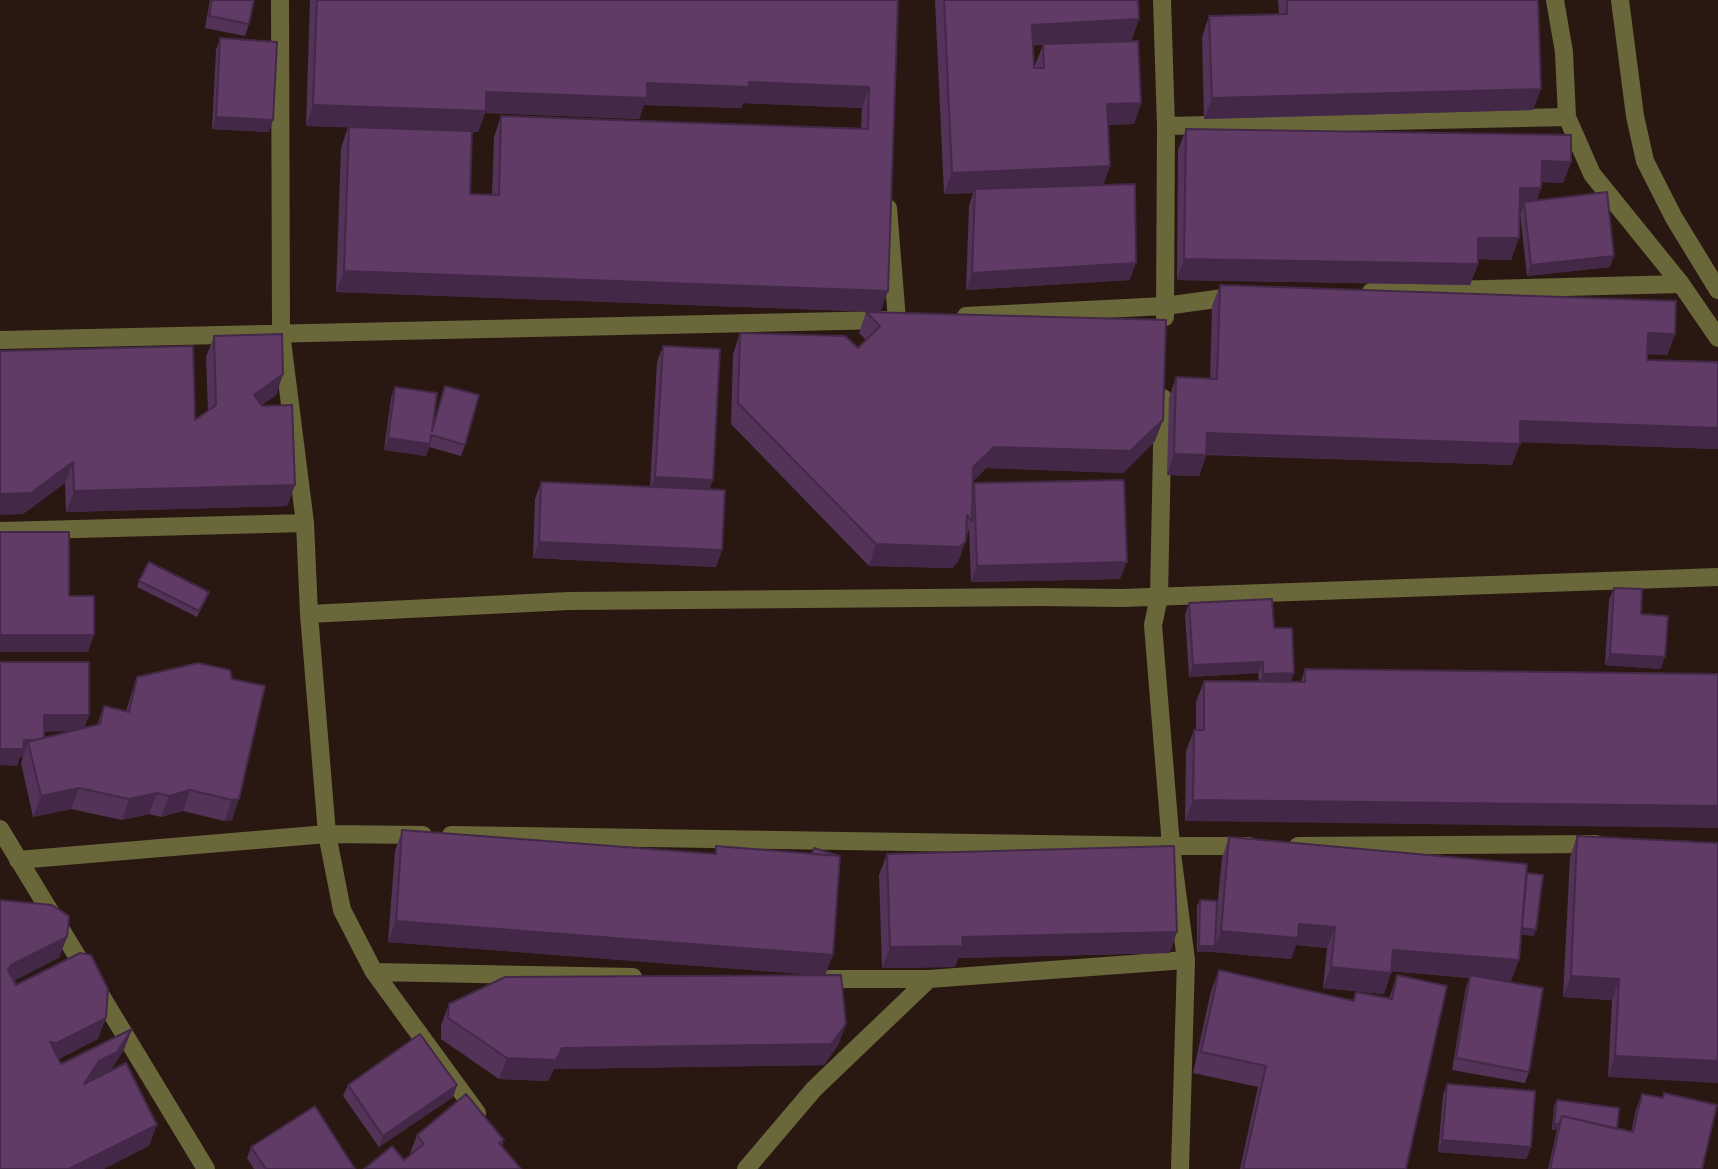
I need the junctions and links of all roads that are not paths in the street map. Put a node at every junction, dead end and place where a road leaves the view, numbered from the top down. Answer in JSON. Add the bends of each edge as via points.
{"nodes":[{"id":1,"x":280,"y":0,"type":"edge"},
{"id":2,"x":1162,"y":0,"type":"edge"},
{"id":3,"x":1555,"y":0,"type":"edge"},
{"id":4,"x":1620,"y":0,"type":"edge"},
{"id":5,"x":1567,"y":117,"type":"junction"},
{"id":6,"x":1166,"y":126,"type":"junction"},
{"id":7,"x":887,"y":195,"type":"edge"},
{"id":8,"x":1681,"y":284,"type":"junction"},
{"id":9,"x":1718,"y":290,"type":"edge"},
{"id":10,"x":1349,"y":292,"type":"edge"},
{"id":11,"x":1254,"y":294,"type":"edge"},
{"id":12,"x":1165,"y":306,"type":"junction"},
{"id":13,"x":951,"y":317,"type":"edge"},
{"id":14,"x":281,"y":333,"type":"junction"},
{"id":15,"x":1164,"y":334,"type":"edge"},
{"id":16,"x":1718,"y":338,"type":"edge"},
{"id":17,"x":0,"y":340,"type":"edge"},
{"id":18,"x":1164,"y":375,"type":"edge"},
{"id":19,"x":305,"y":523,"type":"junction"},
{"id":20,"x":0,"y":531,"type":"edge"},
{"id":21,"x":1718,"y":577,"type":"edge"},
{"id":22,"x":1159,"y":597,"type":"junction"},
{"id":23,"x":309,"y":614,"type":"junction"},
{"id":24,"x":0,"y":829,"type":"edge"},
{"id":25,"x":327,"y":834,"type":"junction"},
{"id":26,"x":1609,"y":844,"type":"edge"},
{"id":27,"x":1171,"y":846,"type":"junction"},
{"id":28,"x":18,"y":860,"type":"junction"},
{"id":29,"x":1186,"y":960,"type":"junction"},
{"id":30,"x":374,"y":972,"type":"junction"},
{"id":31,"x":653,"y":978,"type":"edge"},
{"id":32,"x":805,"y":979,"type":"edge"},
{"id":33,"x":929,"y":979,"type":"junction"},
{"id":34,"x":486,"y":1125,"type":"edge"},
{"id":35,"x":206,"y":1169,"type":"edge"},
{"id":36,"x":746,"y":1169,"type":"edge"},
{"id":37,"x":1180,"y":1169,"type":"edge"}],
"edges":[{"from":1,"to":14,"type":"street"},
{"from":2,"to":6,"type":"street"},
{"from":3,"to":5,"type":"street","via":[[1564,52]]},
{"from":4,"to":9,"type":"street","via":[[1645,161]]},
{"from":5,"to":6,"type":"street"},
{"from":5,"to":8,"type":"street","via":[[1592,174]]},
{"from":6,"to":12,"type":"street"},
{"from":7,"to":14,"type":"street","via":[[904,320]]},
{"from":8,"to":10,"type":"street"},
{"from":8,"to":16,"type":"street"},
{"from":11,"to":12,"type":"street"},
{"from":12,"to":13,"type":"street"},
{"from":12,"to":15,"type":"street"},
{"from":14,"to":17,"type":"street"},
{"from":14,"to":19,"type":"street"},
{"from":18,"to":22,"type":"street"},
{"from":19,"to":20,"type":"street"},
{"from":19,"to":23,"type":"street"},
{"from":21,"to":22,"type":"street"},
{"from":22,"to":23,"type":"street","via":[[569,601]]},
{"from":22,"to":27,"type":"street","via":[[1153,625]]},
{"from":23,"to":25,"type":"street"},
{"from":24,"to":28,"type":"street"},
{"from":25,"to":27,"type":"street"},
{"from":25,"to":28,"type":"street"},
{"from":25,"to":30,"type":"street","via":[[342,910]]},
{"from":26,"to":27,"type":"street"},
{"from":27,"to":29,"type":"street"},
{"from":28,"to":35,"type":"street"},
{"from":29,"to":33,"type":"street"},
{"from":29,"to":37,"type":"street"},
{"from":30,"to":31,"type":"street"},
{"from":30,"to":34,"type":"street"},
{"from":32,"to":33,"type":"street"},
{"from":33,"to":36,"type":"street","via":[[814,1088]]}]}
